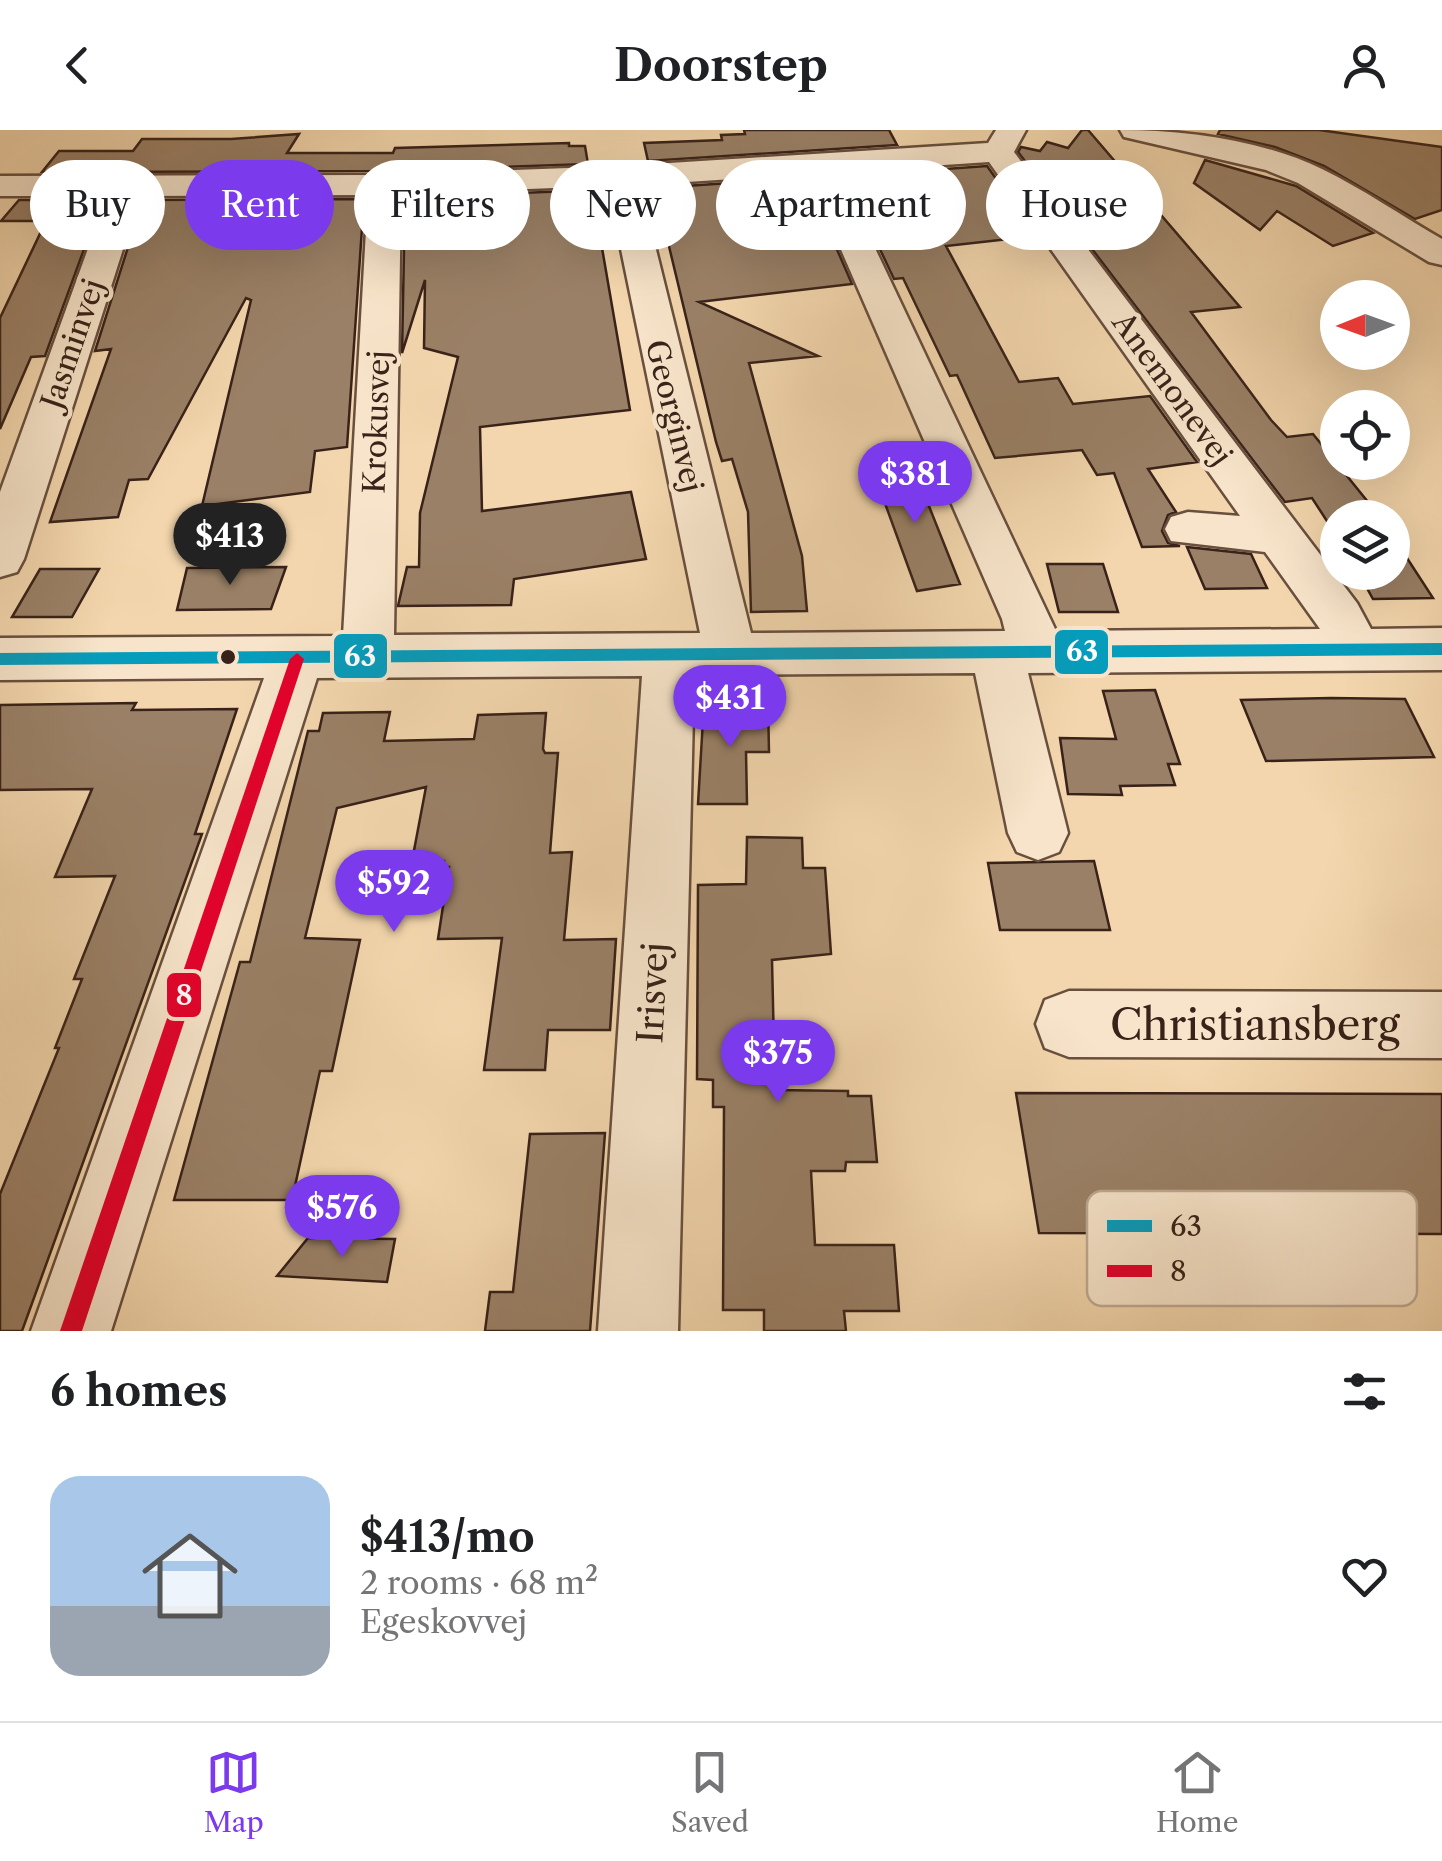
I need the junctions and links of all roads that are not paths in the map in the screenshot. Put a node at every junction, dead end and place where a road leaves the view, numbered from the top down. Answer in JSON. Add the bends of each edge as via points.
{"nodes":[{"id":1,"x":1135,"y":130,"type":"edge"},
{"id":2,"x":1004,"y":141,"type":"edge"},
{"id":3,"x":852,"y":160,"type":"edge"},
{"id":4,"x":165,"y":185,"type":"edge"},
{"id":5,"x":354,"y":185,"type":"edge"},
{"id":6,"x":0,"y":186,"type":"edge"},
{"id":7,"x":30,"y":186,"type":"edge"},
{"id":8,"x":105,"y":250,"type":"edge"},
{"id":9,"x":383,"y":250,"type":"edge"},
{"id":10,"x":637,"y":250,"type":"edge"},
{"id":11,"x":859,"y":250,"type":"edge"},
{"id":12,"x":1442,"y":254,"type":"edge"},
{"id":13,"x":1188,"y":530,"type":"dead end"},
{"id":14,"x":1279,"y":536,"type":"junction"},
{"id":15,"x":0,"y":559,"type":"edge"},
{"id":16,"x":1442,"y":649,"type":"edge"},
{"id":17,"x":1356,"y":650,"type":"junction"},
{"id":18,"x":1017,"y":652,"type":"junction"},
{"id":19,"x":697,"y":655,"type":"junction"},
{"id":20,"x":363,"y":658,"type":"junction"},
{"id":21,"x":0,"y":659,"type":"edge"},
{"id":22,"x":298,"y":659,"type":"junction"},
{"id":23,"x":1038,"y":833,"type":"dead end"},
{"id":24,"x":1069,"y":1024,"type":"dead end"},
{"id":25,"x":1442,"y":1025,"type":"edge"},
{"id":26,"x":71,"y":1331,"type":"edge"},
{"id":27,"x":638,"y":1331,"type":"edge"}],
"edges":[{"from":1,"to":12,"type":"street","via":[[1310,176]]},
{"from":2,"to":3,"type":"street"},
{"from":2,"to":14,"type":"street","name":"Anemonevej"},
{"from":4,"to":5,"type":"street"},
{"from":6,"to":7,"type":"street"},
{"from":8,"to":15,"type":"street","name":"Jasminvej"},
{"from":9,"to":20,"type":"street","name":"Krokusvej","via":[[371,626]]},
{"from":10,"to":19,"type":"street","name":"Georginvej","via":[[724,624]]},
{"from":11,"to":18,"type":"street","via":[[1027,620]]},
{"from":13,"to":14,"type":"street"},
{"from":14,"to":17,"type":"street","name":"Anemonevej"},
{"from":16,"to":17,"type":"street"},
{"from":17,"to":18,"type":"street"},
{"from":18,"to":19,"type":"street"},
{"from":18,"to":23,"type":"street"},
{"from":19,"to":20,"type":"street"},
{"from":19,"to":27,"type":"street","name":"Irisvej"},
{"from":20,"to":22,"type":"street"},
{"from":21,"to":22,"type":"street"},
{"from":22,"to":26,"type":"street"},
{"from":24,"to":25,"type":"street","name":"Christiansberg"}]}
